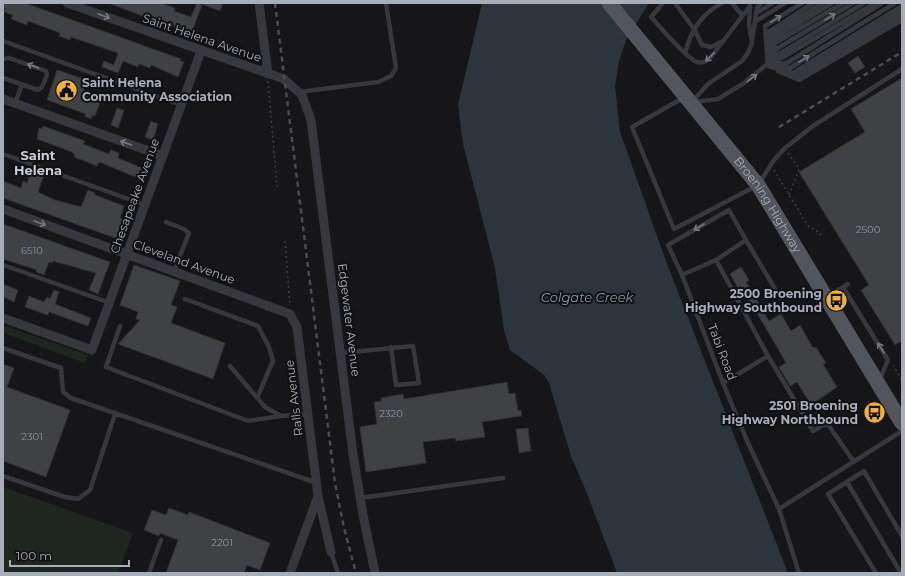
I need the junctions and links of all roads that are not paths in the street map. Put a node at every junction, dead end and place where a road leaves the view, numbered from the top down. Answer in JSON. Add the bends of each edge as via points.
{"nodes":[{"id":1,"x":67,"y":3,"type":"edge"},
{"id":2,"x":259,"y":3,"type":"edge"},
{"id":3,"x":386,"y":3,"type":"edge"},
{"id":4,"x":609,"y":3,"type":"edge"},
{"id":5,"x":664,"y":3,"type":"edge"},
{"id":6,"x":675,"y":3,"type":"edge"},
{"id":7,"x":722,"y":3,"type":"edge"},
{"id":8,"x":732,"y":3,"type":"edge"},
{"id":9,"x":761,"y":3,"type":"edge"},
{"id":10,"x":773,"y":3,"type":"edge"},
{"id":11,"x":785,"y":3,"type":"edge"},
{"id":12,"x":802,"y":3,"type":"edge"},
{"id":13,"x":813,"y":3,"type":"edge"},
{"id":14,"x":823,"y":3,"type":"edge"},
{"id":15,"x":832,"y":3,"type":"edge"},
{"id":16,"x":843,"y":3,"type":"edge"},
{"id":17,"x":854,"y":3,"type":"edge"},
{"id":18,"x":864,"y":3,"type":"edge"},
{"id":19,"x":875,"y":3,"type":"edge"},
{"id":20,"x":882,"y":3,"type":"edge"},
{"id":21,"x":895,"y":3,"type":"edge"},
{"id":22,"x":751,"y":4,"type":"edge"},
{"id":23,"x":902,"y":6,"type":"edge"},
{"id":24,"x":902,"y":11,"type":"edge"},
{"id":25,"x":756,"y":14,"type":"junction"},
{"id":26,"x":742,"y":15,"type":"junction"},
{"id":27,"x":902,"y":16,"type":"edge"},
{"id":28,"x":902,"y":20,"type":"edge"},
{"id":29,"x":756,"y":22,"type":"junction"},
{"id":30,"x":694,"y":29,"type":"junction"},
{"id":31,"x":3,"y":41,"type":"edge"},
{"id":32,"x":723,"y":41,"type":"junction"},
{"id":33,"x":752,"y":43,"type":"junction"},
{"id":34,"x":201,"y":51,"type":"junction"},
{"id":35,"x":685,"y":53,"type":"junction"},
{"id":36,"x":3,"y":59,"type":"edge"},
{"id":37,"x":768,"y":66,"type":"junction"},
{"id":38,"x":902,"y":70,"type":"edge"},
{"id":39,"x":268,"y":74,"type":"junction"},
{"id":40,"x":3,"y":78,"type":"edge"},
{"id":41,"x":284,"y":79,"type":"joint"},
{"id":42,"x":22,"y":85,"type":"junction"},
{"id":43,"x":299,"y":92,"type":"junction"},
{"id":44,"x":3,"y":99,"type":"edge"},
{"id":45,"x":689,"y":99,"type":"junction"},
{"id":46,"x":15,"y":104,"type":"junction"},
{"id":47,"x":181,"y":105,"type":"junction"},
{"id":48,"x":3,"y":154,"type":"edge"},
{"id":49,"x":163,"y":156,"type":"junction"},
{"id":50,"x":758,"y":185,"type":"junction"},
{"id":51,"x":145,"y":205,"type":"junction"},
{"id":52,"x":3,"y":209,"type":"edge"},
{"id":53,"x":166,"y":222,"type":"dead end"},
{"id":54,"x":746,"y":240,"type":"junction"},
{"id":55,"x":127,"y":254,"type":"junction"},
{"id":56,"x":716,"y":260,"type":"junction"},
{"id":57,"x":3,"y":265,"type":"edge"},
{"id":58,"x":174,"y":271,"type":"junction"},
{"id":59,"x":682,"y":275,"type":"junction"},
{"id":60,"x":848,"y":284,"type":"dead end"},
{"id":61,"x":843,"y":287,"type":"junction"},
{"id":62,"x":826,"y":298,"type":"junction"},
{"id":63,"x":185,"y":299,"type":"dead end"},
{"id":64,"x":110,"y":303,"type":"junction"},
{"id":65,"x":787,"y":309,"type":"dead end"},
{"id":66,"x":290,"y":314,"type":"joint"},
{"id":67,"x":3,"y":318,"type":"edge"},
{"id":68,"x":120,"y":326,"type":"dead end"},
{"id":69,"x":391,"y":347,"type":"junction"},
{"id":70,"x":3,"y":348,"type":"edge"},
{"id":71,"x":341,"y":353,"type":"junction"},
{"id":72,"x":768,"y":356,"type":"junction"},
{"id":73,"x":230,"y":366,"type":"dead end"},
{"id":74,"x":878,"y":382,"type":"junction"},
{"id":75,"x":723,"y":383,"type":"junction"},
{"id":76,"x":257,"y":398,"type":"junction"},
{"id":77,"x":115,"y":414,"type":"junction"},
{"id":78,"x":308,"y":414,"type":"junction"},
{"id":79,"x":281,"y":416,"type":"junction"},
{"id":80,"x":902,"y":423,"type":"edge"},
{"id":81,"x":902,"y":432,"type":"edge"},
{"id":82,"x":854,"y":462,"type":"junction"},
{"id":83,"x":3,"y":476,"type":"edge"},
{"id":84,"x":503,"y":478,"type":"dead end"},
{"id":85,"x":847,"y":482,"type":"junction"},
{"id":86,"x":317,"y":483,"type":"junction"},
{"id":87,"x":318,"y":496,"type":"junction"},
{"id":88,"x":360,"y":498,"type":"junction"},
{"id":89,"x":779,"y":509,"type":"junction"},
{"id":90,"x":902,"y":536,"type":"edge"},
{"id":91,"x":161,"y":540,"type":"dead end"},
{"id":92,"x":331,"y":552,"type":"joint"},
{"id":93,"x":149,"y":573,"type":"edge"},
{"id":94,"x":290,"y":573,"type":"edge"},
{"id":95,"x":338,"y":573,"type":"edge"},
{"id":96,"x":375,"y":573,"type":"edge"},
{"id":97,"x":799,"y":573,"type":"edge"},
{"id":98,"x":876,"y":573,"type":"edge"},
{"id":99,"x":901,"y":573,"type":"edge"}],
"edges":[{"from":1,"to":34,"type":"street","name":"Saint Helena Avenue","one_way":true},
{"from":2,"to":39,"type":"street"},
{"from":3,"to":43,"type":"lane","via":[[396,68],[391,76],[378,82]]},
{"from":4,"to":45,"type":"main road","name":"Broening Highway"},
{"from":5,"to":35,"type":"lane","via":[[651,17]]},
{"from":6,"to":30,"type":"lane"},
{"from":7,"to":30,"type":"lane","via":[[710,9]]},
{"from":8,"to":26,"type":"lane"},
{"from":9,"to":25,"type":"lane"},
{"from":10,"to":25,"type":"lane"},
{"from":11,"to":29,"type":"lane"},
{"from":37,"to":12,"type":"lane","one_way":true,"via":[[765,26]]},
{"from":13,"to":37,"type":"lane","via":[[769,32]]},
{"from":14,"to":37,"type":"lane","via":[[771,35]]},
{"from":15,"to":37,"type":"lane","via":[[773,39]]},
{"from":16,"to":37,"type":"lane","via":[[775,43]]},
{"from":37,"to":17,"type":"lane","one_way":true,"via":[[778,48]]},
{"from":18,"to":37,"type":"lane","via":[[781,53]]},
{"from":19,"to":37,"type":"lane"},
{"from":20,"to":37,"type":"lane","via":[[788,63]]},
{"from":37,"to":21,"type":"lane","one_way":true,"via":[[790,68]]},
{"from":22,"to":26,"type":"lane"},
{"from":22,"to":33,"type":"lane","via":[[749,24]]},
{"from":23,"to":37,"type":"lane","via":[[793,73]]},
{"from":24,"to":37,"type":"lane","via":[[795,75]]},
{"from":25,"to":29,"type":"lane"},
{"from":26,"to":32,"type":"lane"},
{"from":27,"to":37,"type":"lane","via":[[797,78]]},
{"from":28,"to":37,"type":"lane","via":[[799,80]]},
{"from":29,"to":33,"type":"lane"},
{"from":30,"to":32,"type":"lane","via":[[702,45],[711,47]]},
{"from":30,"to":35,"type":"lane"},
{"from":31,"to":47,"type":"lane"},
{"from":32,"to":35,"type":"lane","one_way":true,"via":[[705,62],[697,62]]},
{"from":33,"to":45,"type":"lane","via":[[742,61]]},
{"from":34,"to":39,"type":"street","name":"Saint Helena Avenue"},
{"from":34,"to":47,"type":"street","name":"Chesapeake Avenue"},
{"from":42,"to":36,"type":"lane","one_way":true,"via":[[38,90],[42,87],[46,71],[9,58]]},
{"from":45,"to":37,"type":"lane","one_way":true,"via":[[718,99]]},
{"from":38,"to":50,"type":"lane","via":[[813,126],[785,148]]},
{"from":39,"to":41,"type":"street","name":"Saint Helena Avenue"},
{"from":40,"to":42,"type":"lane"},
{"from":41,"to":43,"type":"street","name":"Edgewater Avenue"},
{"from":42,"to":46,"type":"lane"},
{"from":43,"to":71,"type":"street","name":"Edgewater Avenue","via":[[309,109],[311,120]]},
{"from":44,"to":46,"type":"street"},
{"from":45,"to":50,"type":"main road","name":"Broening Highway"},
{"from":45,"to":50,"type":"lane","via":[[632,127],[674,229]]},
{"from":49,"to":46,"type":"street","one_way":true},
{"from":47,"to":49,"type":"street","name":"Chesapeake Avenue"},
{"from":48,"to":51,"type":"lane"},
{"from":49,"to":51,"type":"street","name":"Chesapeake Avenue"},
{"from":50,"to":62,"type":"main road","name":"Broening Highway"},
{"from":51,"to":55,"type":"street","name":"Chesapeake Avenue"},
{"from":52,"to":55,"type":"street","name":"Cleveland Avenue","one_way":true},
{"from":53,"to":58,"type":"lane","via":[[188,233]]},
{"from":54,"to":56,"type":"lane"},
{"from":54,"to":59,"type":"lane","name":"Tabi Road","one_way":true,"via":[[729,210],[668,245]]},
{"from":54,"to":65,"type":"lane"},
{"from":55,"to":58,"type":"street","name":"Cleveland Avenue"},
{"from":55,"to":64,"type":"street","name":"Chesapeake Avenue"},
{"from":56,"to":59,"type":"lane"},
{"from":56,"to":72,"type":"lane"},
{"from":57,"to":64,"type":"lane"},
{"from":58,"to":66,"type":"street","name":"Cleveland Avenue"},
{"from":59,"to":75,"type":"lane","name":"Tabi Road"},
{"from":60,"to":61,"type":"lane"},
{"from":61,"to":62,"type":"lane"},
{"from":74,"to":61,"type":"lane","one_way":true,"via":[[888,360]]},
{"from":62,"to":74,"type":"main road","name":"Broening Highway"},
{"from":63,"to":76,"type":"lane","via":[[258,326],[274,361]]},
{"from":64,"to":67,"type":"street","name":"Chesapeake Avenue","via":[[92,350]]},
{"from":66,"to":78,"type":"street","name":"Ralls Avenue","via":[[297,328]]},
{"from":68,"to":79,"type":"lane","via":[[106,367],[248,421]]},
{"from":69,"to":69,"type":"lane","via":[[413,346],[419,383],[396,385]]},
{"from":69,"to":71,"type":"lane"},
{"from":70,"to":77,"type":"lane","via":[[61,368],[63,392],[70,398]]},
{"from":71,"to":88,"type":"street","name":"Edgewater Avenue"},
{"from":72,"to":75,"type":"lane"},
{"from":72,"to":82,"type":"lane","via":[[813,431],[827,423]]},
{"from":73,"to":76,"type":"lane"},
{"from":74,"to":80,"type":"main road","name":"Broening Highway"},
{"from":75,"to":89,"type":"lane","name":"Tabi Road"},
{"from":76,"to":79,"type":"lane","via":[[265,407]]},
{"from":77,"to":83,"type":"lane","via":[[90,490],[78,499]]},
{"from":77,"to":86,"type":"lane"},
{"from":78,"to":79,"type":"lane"},
{"from":78,"to":86,"type":"street","name":"Ralls Avenue"},
{"from":81,"to":82,"type":"lane"},
{"from":82,"to":89,"type":"lane"},
{"from":84,"to":88,"type":"lane"},
{"from":85,"to":90,"type":"lane","via":[[864,471]]},
{"from":85,"to":98,"type":"lane","via":[[828,494]]},
{"from":85,"to":99,"type":"lane"},
{"from":86,"to":87,"type":"street","name":"Ralls Avenue"},
{"from":87,"to":92,"type":"street","name":"Ralls Avenue"},
{"from":87,"to":94,"type":"street"},
{"from":88,"to":96,"type":"street","name":"Edgewater Avenue"},
{"from":89,"to":97,"type":"lane","name":"Tabi Road"},
{"from":91,"to":93,"type":"lane"},
{"from":92,"to":95,"type":"lane"}]}
